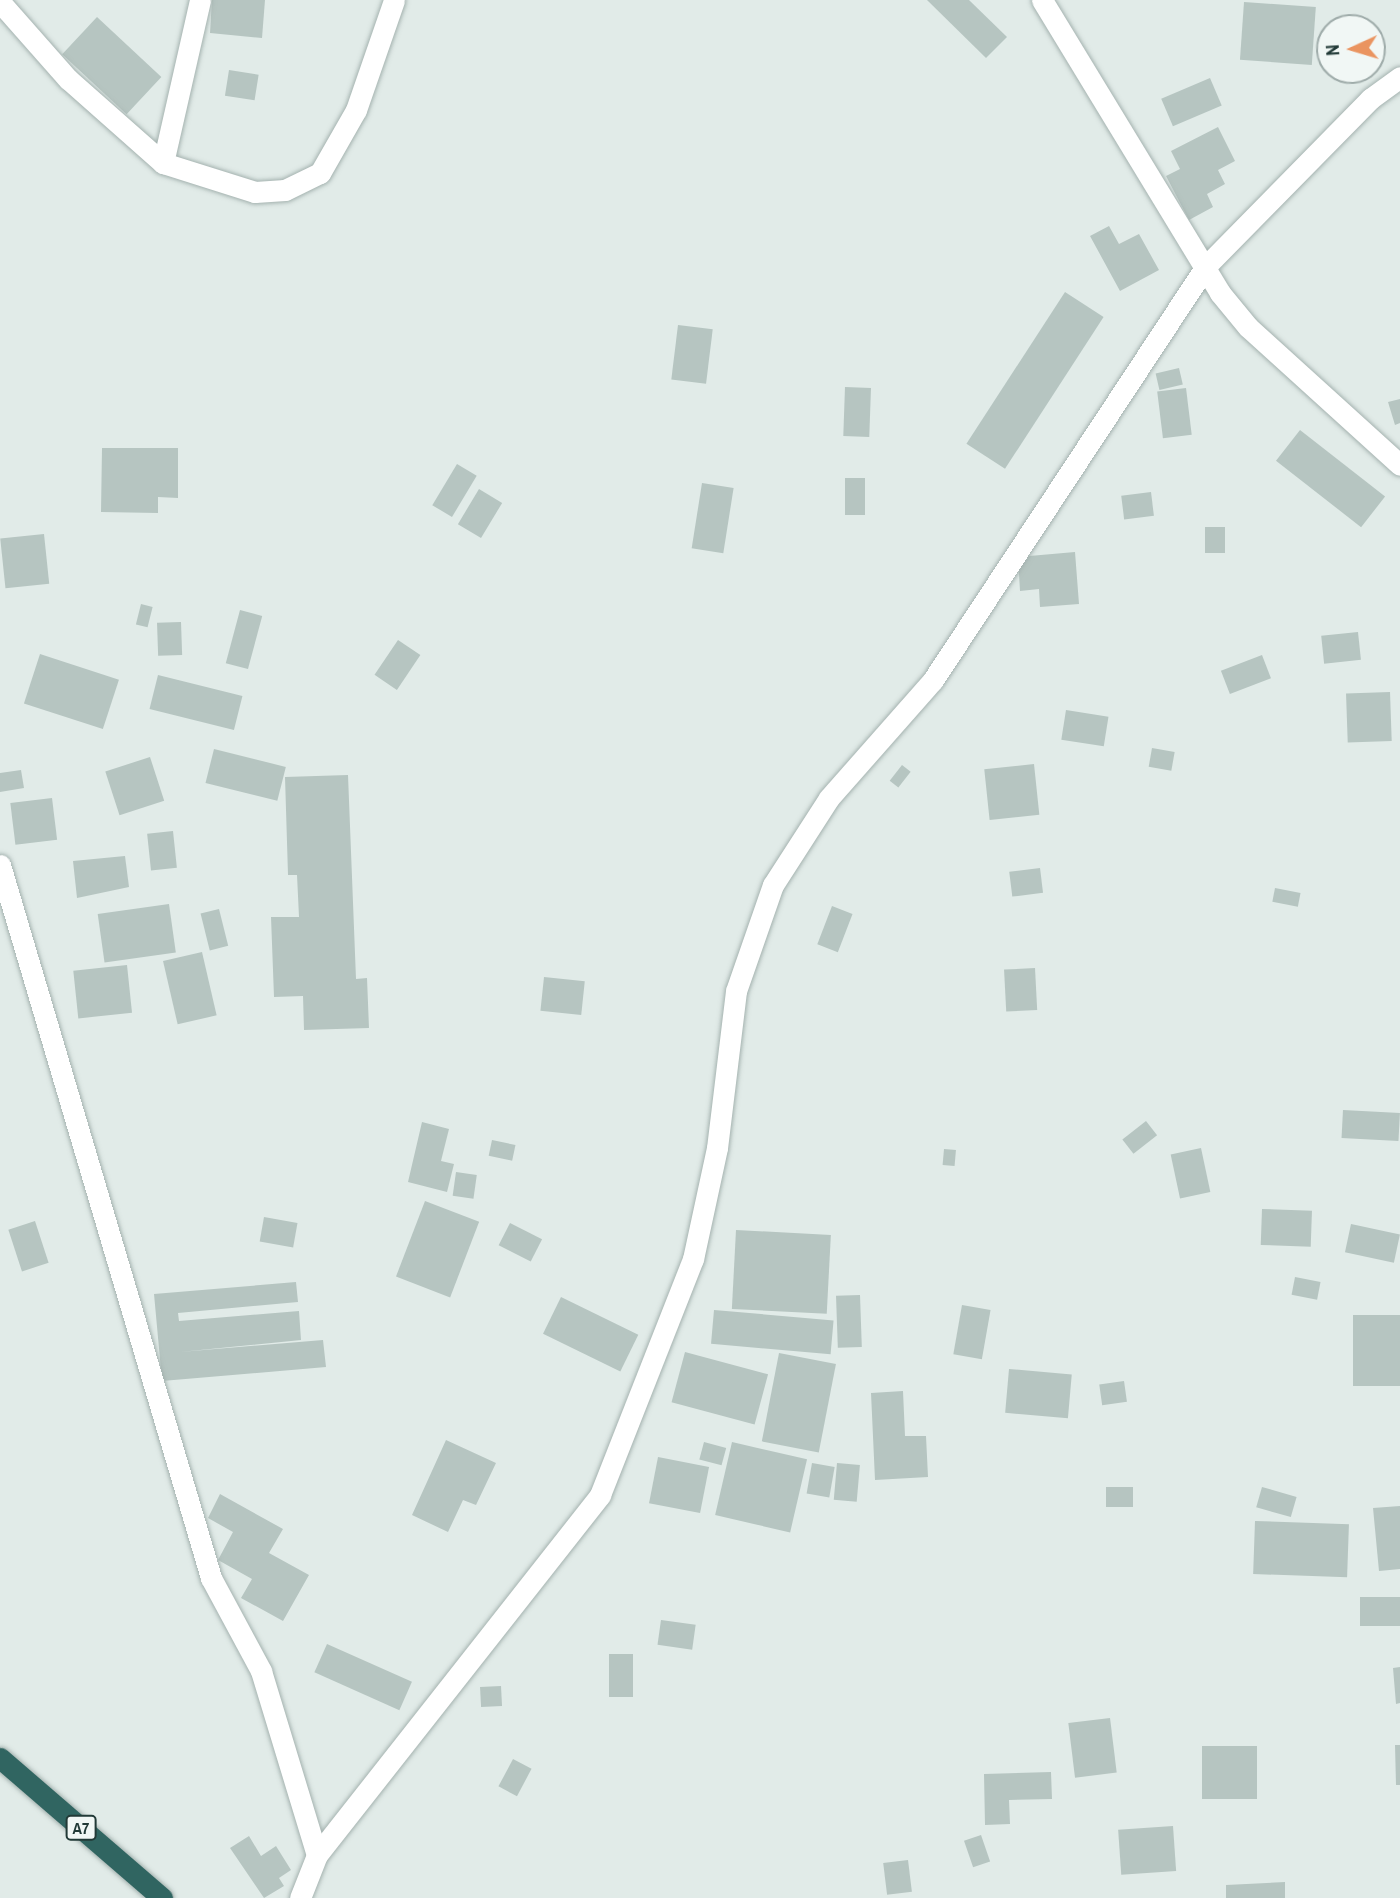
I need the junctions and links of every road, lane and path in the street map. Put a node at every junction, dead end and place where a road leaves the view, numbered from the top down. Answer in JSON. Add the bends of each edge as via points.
{"nodes":[{"id":1,"x":200,"y":0,"type":"edge"},
{"id":2,"x":394,"y":0,"type":"edge"},
{"id":3,"x":1042,"y":0,"type":"edge"},
{"id":4,"x":0,"y":2,"type":"edge"},
{"id":5,"x":1400,"y":77,"type":"edge"},
{"id":6,"x":163,"y":163,"type":"junction"},
{"id":7,"x":1207,"y":265,"type":"junction"},
{"id":8,"x":1400,"y":464,"type":"edge"},
{"id":9,"x":0,"y":865,"type":"edge"},
{"id":10,"x":0,"y":1758,"type":"edge"},
{"id":11,"x":317,"y":1855,"type":"junction"},
{"id":12,"x":162,"y":1898,"type":"edge"},
{"id":13,"x":300,"y":1898,"type":"edge"}],
"edges":[{"from":1,"to":6,"type":"street"},
{"from":2,"to":6,"type":"street","via":[[356,110],[320,173],[285,190],[255,192]]},
{"from":3,"to":7,"type":"street"},
{"from":4,"to":6,"type":"street","via":[[68,79]]},
{"from":5,"to":7,"type":"street","via":[[1370,99]]},
{"from":7,"to":8,"type":"street","via":[[1248,327]]},
{"from":7,"to":11,"type":"street","via":[[933,680],[829,798],[773,885],[736,991],[718,1148],[693,1259],[600,1495]]},
{"from":9,"to":11,"type":"street","via":[[211,1578],[261,1671]]},
{"from":10,"to":12,"type":"highway","number":"A7"},
{"from":11,"to":13,"type":"street"}]}
